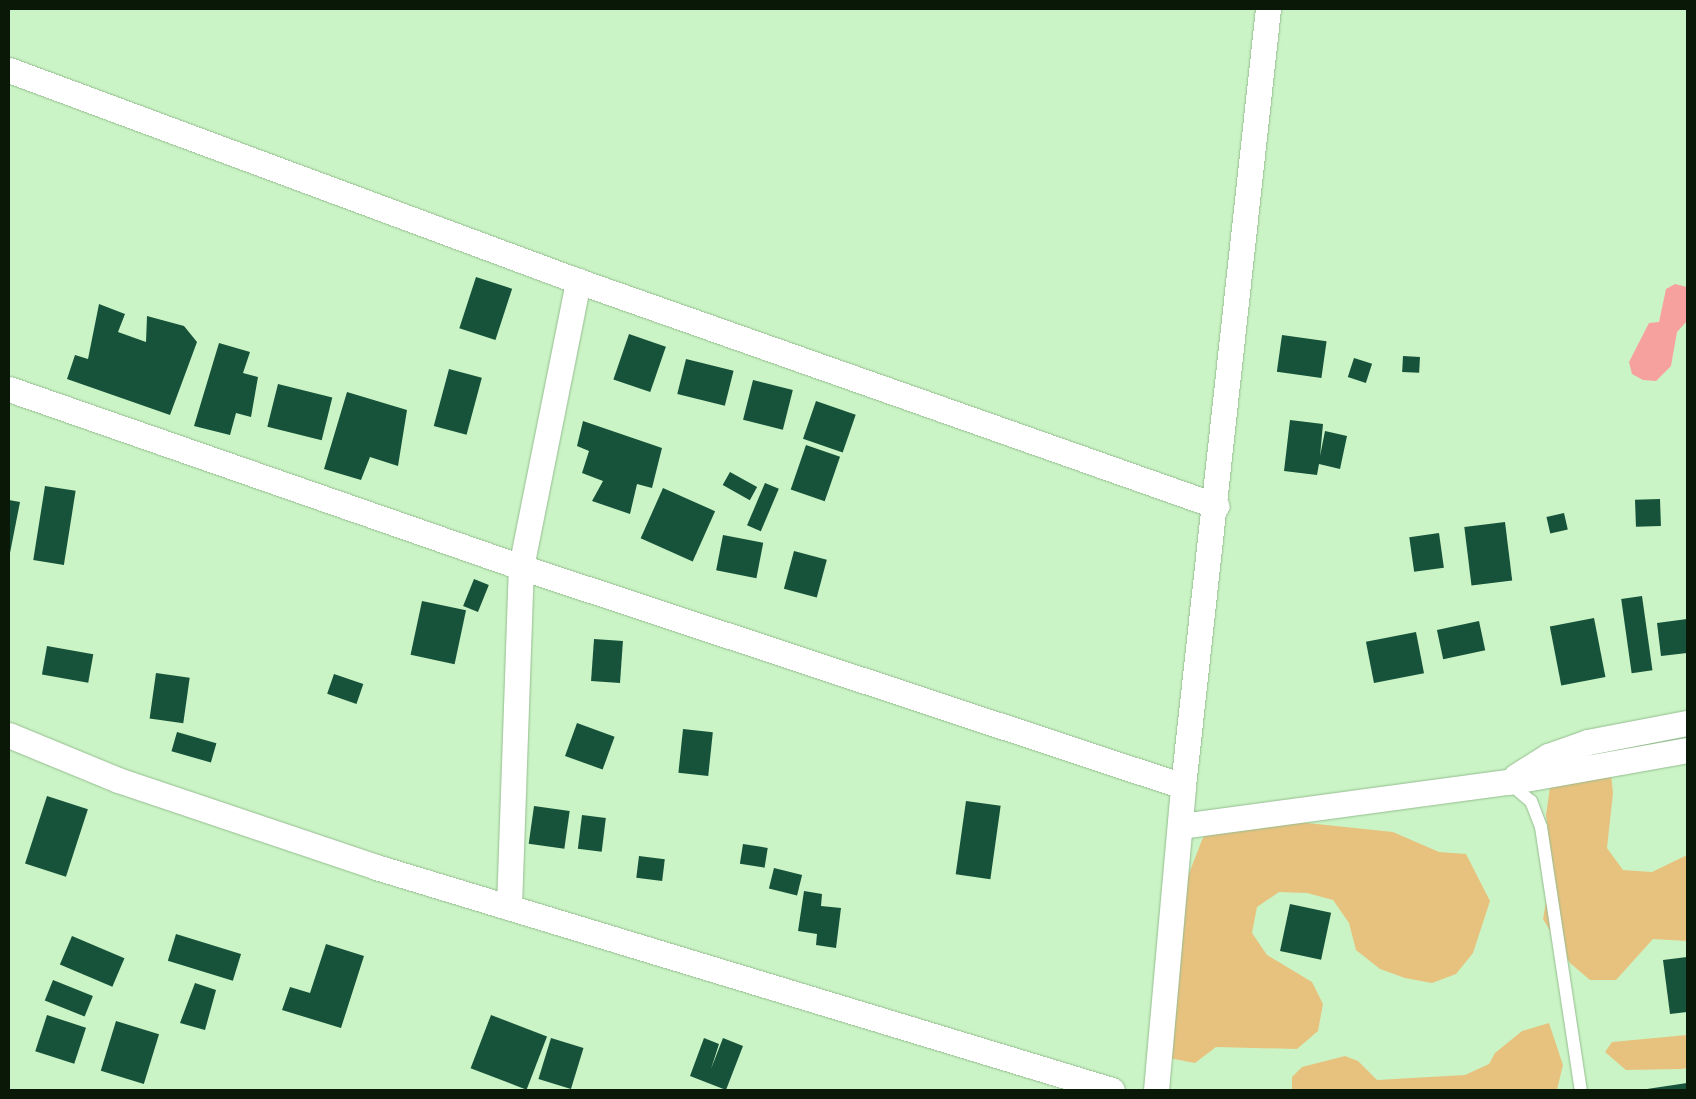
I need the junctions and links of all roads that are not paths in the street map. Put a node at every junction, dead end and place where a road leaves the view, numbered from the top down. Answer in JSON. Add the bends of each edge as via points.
{"nodes":[{"id":1,"x":1268,"y":9,"type":"edge"},
{"id":2,"x":9,"y":70,"type":"edge"},
{"id":3,"x":578,"y":281,"type":"junction"},
{"id":4,"x":9,"y":389,"type":"edge"},
{"id":5,"x":1217,"y":506,"type":"junction"},
{"id":6,"x":521,"y":567,"type":"junction"},
{"id":7,"x":1687,"y":723,"type":"edge"},
{"id":8,"x":9,"y":735,"type":"edge"},
{"id":9,"x":1687,"y":750,"type":"edge"},
{"id":10,"x":1508,"y":782,"type":"junction"},
{"id":11,"x":1183,"y":786,"type":"junction"},
{"id":12,"x":1181,"y":826,"type":"junction"},
{"id":13,"x":509,"y":907,"type":"junction"},
{"id":14,"x":1112,"y":1090,"type":"edge"},
{"id":15,"x":1156,"y":1090,"type":"edge"},
{"id":16,"x":1581,"y":1090,"type":"edge"}],
"edges":[{"from":1,"to":5,"type":"street"},
{"from":2,"to":3,"type":"street"},
{"from":3,"to":5,"type":"street"},
{"from":3,"to":6,"type":"street"},
{"from":4,"to":6,"type":"street"},
{"from":5,"to":11,"type":"street"},
{"from":6,"to":11,"type":"street"},
{"from":6,"to":13,"type":"street"},
{"from":7,"to":10,"type":"street","via":[[1588,742],[1548,756]]},
{"from":8,"to":13,"type":"street","via":[[118,780]]},
{"from":9,"to":10,"type":"street"},
{"from":10,"to":12,"type":"street"},
{"from":10,"to":16,"type":"lane","via":[[1531,801],[1541,827]]},
{"from":11,"to":12,"type":"street"},
{"from":12,"to":15,"type":"street"},
{"from":13,"to":14,"type":"street"}]}
